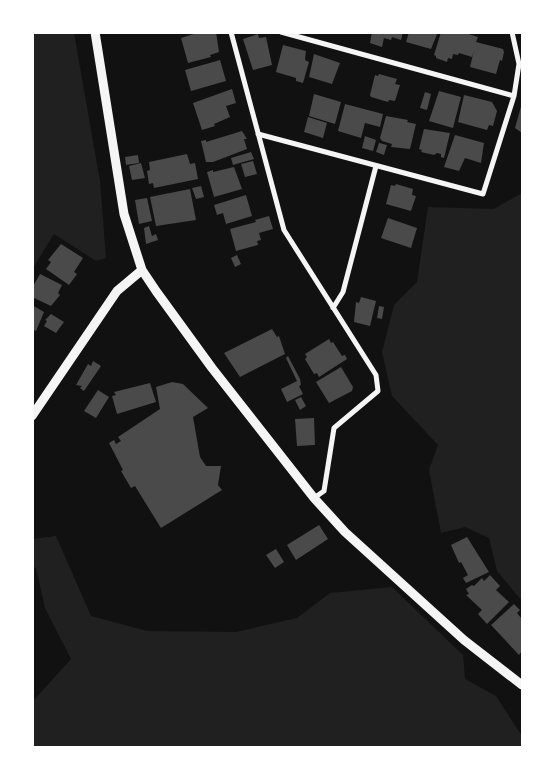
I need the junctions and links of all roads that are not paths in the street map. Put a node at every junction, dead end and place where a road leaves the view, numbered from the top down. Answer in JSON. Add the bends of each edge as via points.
{"nodes":[{"id":1,"x":95,"y":32,"type":"edge"},
{"id":2,"x":231,"y":32,"type":"edge"},
{"id":3,"x":281,"y":32,"type":"edge"},
{"id":4,"x":512,"y":32,"type":"edge"},
{"id":5,"x":514,"y":96,"type":"junction"},
{"id":6,"x":258,"y":134,"type":"junction"},
{"id":7,"x":376,"y":166,"type":"junction"},
{"id":8,"x":142,"y":270,"type":"junction"},
{"id":9,"x":333,"y":308,"type":"junction"},
{"id":10,"x":32,"y":416,"type":"edge"},
{"id":11,"x":314,"y":498,"type":"junction"},
{"id":12,"x":522,"y":685,"type":"edge"}],
"edges":[{"from":1,"to":8,"type":"street","via":[[124,214]]},
{"from":2,"to":6,"type":"street"},
{"from":3,"to":5,"type":"street"},
{"from":4,"to":5,"type":"street","via":[[519,64]]},
{"from":5,"to":7,"type":"street","via":[[483,194]]},
{"from":6,"to":7,"type":"street"},
{"from":6,"to":9,"type":"street","via":[[284,230]]},
{"from":7,"to":9,"type":"street","via":[[344,292]]},
{"from":8,"to":10,"type":"street","via":[[117,291]]},
{"from":8,"to":11,"type":"street","via":[[212,368]]},
{"from":9,"to":11,"type":"street","via":[[376,375],[378,391],[334,428],[324,491]]},
{"from":11,"to":12,"type":"street","via":[[345,532],[464,640]]}]}
